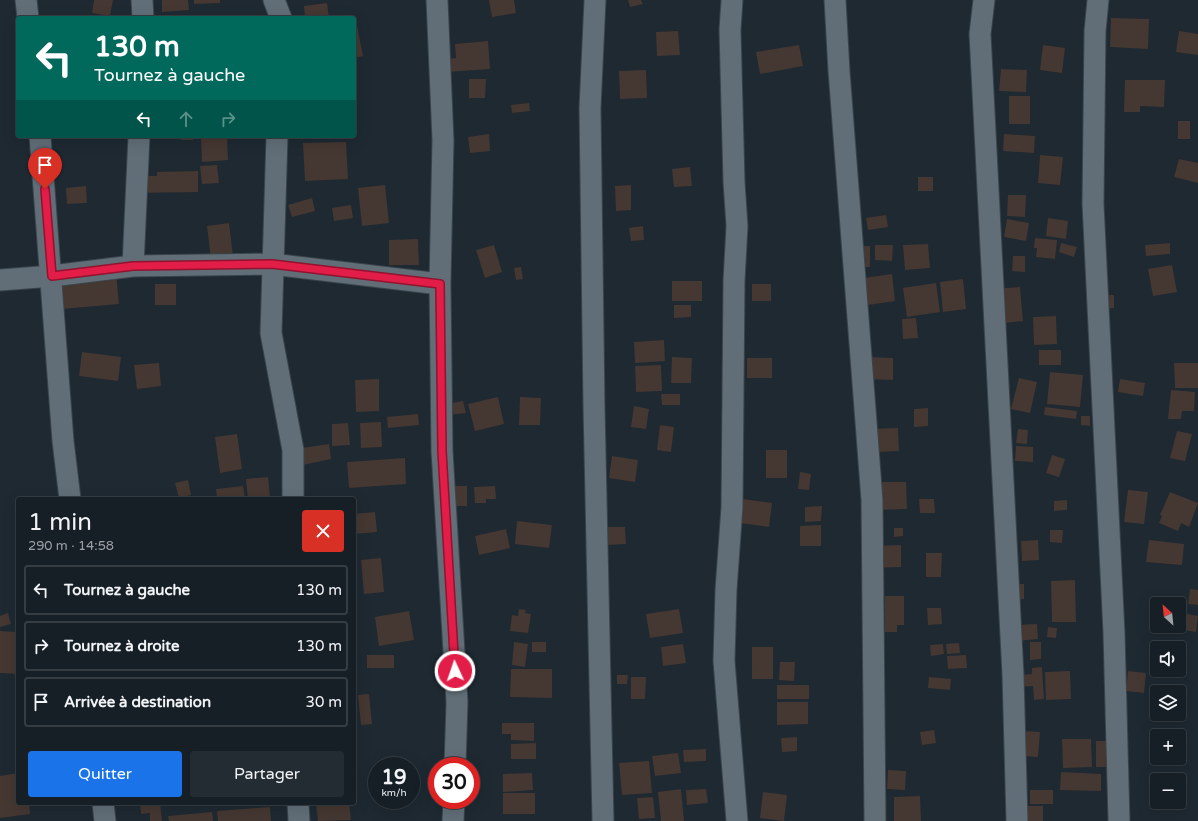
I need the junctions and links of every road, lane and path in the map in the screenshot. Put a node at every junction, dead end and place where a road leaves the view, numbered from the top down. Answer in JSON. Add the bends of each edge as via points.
{"nodes":[{"id":1,"x":26,"y":0,"type":"edge"},
{"id":2,"x":142,"y":0,"type":"edge"},
{"id":3,"x":274,"y":0,"type":"edge"},
{"id":4,"x":437,"y":0,"type":"edge"},
{"id":5,"x":594,"y":0,"type":"edge"},
{"id":6,"x":732,"y":0,"type":"edge"},
{"id":7,"x":835,"y":0,"type":"edge"},
{"id":8,"x":984,"y":0,"type":"edge"},
{"id":9,"x":1098,"y":0,"type":"edge"},
{"id":10,"x":28,"y":16,"type":"edge"},
{"id":11,"x":143,"y":16,"type":"edge"},
{"id":12,"x":280,"y":16,"type":"edge"},
{"id":13,"x":40,"y":138,"type":"edge"},
{"id":14,"x":139,"y":138,"type":"edge"},
{"id":15,"x":278,"y":138,"type":"edge"},
{"id":16,"x":272,"y":264,"type":"junction"},
{"id":17,"x":133,"y":266,"type":"junction"},
{"id":18,"x":52,"y":276,"type":"junction"},
{"id":19,"x":0,"y":280,"type":"edge"},
{"id":20,"x":440,"y":284,"type":"junction"},
{"id":21,"x":70,"y":497,"type":"edge"},
{"id":22,"x":293,"y":497,"type":"edge"},
{"id":23,"x":455,"y":757,"type":"edge"},
{"id":24,"x":103,"y":805,"type":"edge"},
{"id":25,"x":298,"y":805,"type":"edge"},
{"id":26,"x":454,"y":809,"type":"edge"},
{"id":27,"x":105,"y":821,"type":"edge"},
{"id":28,"x":299,"y":821,"type":"edge"},
{"id":29,"x":453,"y":821,"type":"edge"},
{"id":30,"x":603,"y":821,"type":"edge"},
{"id":31,"x":737,"y":821,"type":"edge"},
{"id":32,"x":875,"y":821,"type":"edge"},
{"id":33,"x":1017,"y":821,"type":"edge"},
{"id":34,"x":1119,"y":821,"type":"edge"}],
"edges":[{"from":1,"to":10,"type":"street"},
{"from":2,"to":11,"type":"street"},
{"from":3,"to":12,"type":"street"},
{"from":4,"to":20,"type":"street","via":[[443,140]]},
{"from":5,"to":30,"type":"street","via":[[590,108]]},
{"from":6,"to":31,"type":"street","via":[[730,30],[737,226],[734,281],[732,507],[724,661]]},
{"from":7,"to":32,"type":"street","via":[[872,500]]},
{"from":8,"to":33,"type":"street","via":[[981,42],[1013,675]]},
{"from":9,"to":34,"type":"street","via":[[1095,31],[1093,204],[1114,633]]},
{"from":13,"to":18,"type":"street"},
{"from":14,"to":17,"type":"street"},
{"from":15,"to":16,"type":"street"},
{"from":16,"to":17,"type":"street"},
{"from":16,"to":20,"type":"street"},
{"from":16,"to":22,"type":"street","via":[[271,333],[293,450]]},
{"from":17,"to":18,"type":"street"},
{"from":18,"to":19,"type":"street"},
{"from":18,"to":21,"type":"street","via":[[63,441]]},
{"from":20,"to":23,"type":"street","via":[[442,451],[457,702]]},
{"from":24,"to":27,"type":"street"},
{"from":25,"to":28,"type":"street"},
{"from":26,"to":29,"type":"street"}]}
